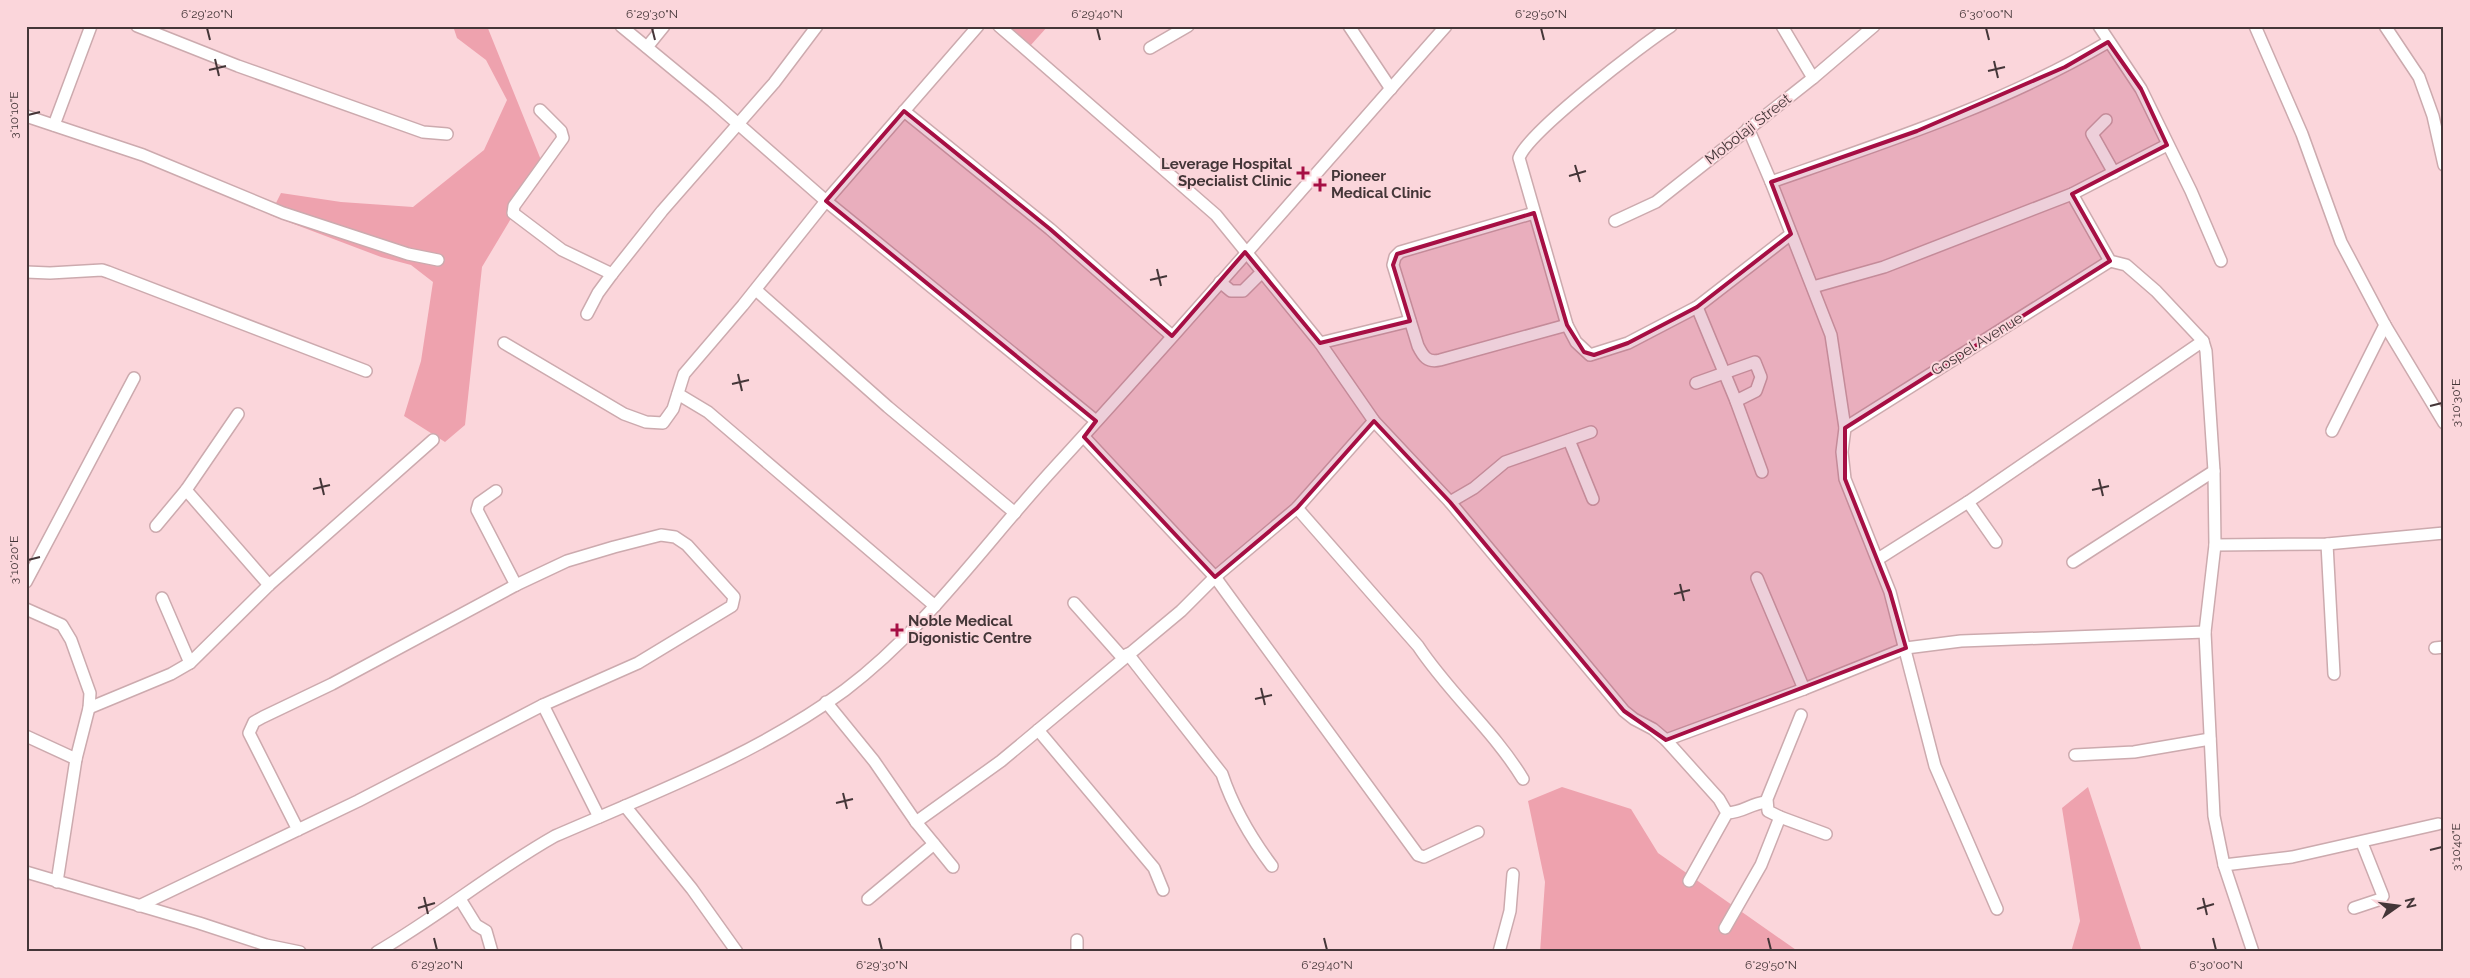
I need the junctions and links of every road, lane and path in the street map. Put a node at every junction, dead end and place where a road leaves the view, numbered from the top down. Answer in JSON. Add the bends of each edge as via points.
{"nodes":[{"id":1,"x":91,"y":26,"type":"edge"},
{"id":2,"x":137,"y":26,"type":"edge"},
{"id":3,"x":622,"y":26,"type":"edge"},
{"id":4,"x":664,"y":26,"type":"edge"},
{"id":5,"x":817,"y":26,"type":"edge"},
{"id":6,"x":978,"y":26,"type":"edge"},
{"id":7,"x":999,"y":26,"type":"edge"},
{"id":8,"x":1188,"y":26,"type":"edge"},
{"id":9,"x":1350,"y":26,"type":"edge"},
{"id":10,"x":1446,"y":26,"type":"edge"},
{"id":11,"x":1672,"y":26,"type":"edge"},
{"id":12,"x":1782,"y":26,"type":"edge"},
{"id":13,"x":1874,"y":26,"type":"edge"},
{"id":14,"x":2099,"y":26,"type":"edge"},
{"id":15,"x":2254,"y":26,"type":"edge"},
{"id":16,"x":2385,"y":26,"type":"edge"},
{"id":17,"x":2108,"y":42,"type":"junction"},
{"id":18,"x":647,"y":47,"type":"junction"},
{"id":19,"x":1150,"y":48,"type":"dead end"},
{"id":20,"x":1813,"y":78,"type":"junction"},
{"id":21,"x":1391,"y":89,"type":"junction"},
{"id":22,"x":540,"y":110,"type":"dead end"},
{"id":23,"x":904,"y":111,"type":"junction"},
{"id":24,"x":26,"y":116,"type":"edge"},
{"id":25,"x":2106,"y":120,"type":"dead end"},
{"id":26,"x":54,"y":125,"type":"junction"},
{"id":27,"x":740,"y":125,"type":"junction"},
{"id":28,"x":1748,"y":128,"type":"junction"},
{"id":29,"x":447,"y":134,"type":"dead end"},
{"id":30,"x":2167,"y":145,"type":"junction"},
{"id":31,"x":2444,"y":165,"type":"edge"},
{"id":32,"x":2114,"y":172,"type":"junction"},
{"id":33,"x":1772,"y":182,"type":"junction"},
{"id":34,"x":2072,"y":194,"type":"junction"},
{"id":35,"x":826,"y":201,"type":"junction"},
{"id":36,"x":1534,"y":212,"type":"junction"},
{"id":37,"x":1615,"y":221,"type":"dead end"},
{"id":38,"x":1791,"y":234,"type":"junction"},
{"id":39,"x":1245,"y":252,"type":"junction"},
{"id":40,"x":438,"y":260,"type":"dead end"},
{"id":41,"x":2110,"y":261,"type":"junction"},
{"id":42,"x":2221,"y":261,"type":"dead end"},
{"id":43,"x":26,"y":272,"type":"edge"},
{"id":44,"x":1262,"y":272,"type":"junction"},
{"id":45,"x":612,"y":274,"type":"junction"},
{"id":46,"x":1220,"y":282,"type":"junction"},
{"id":47,"x":1813,"y":287,"type":"junction"},
{"id":48,"x":756,"y":290,"type":"junction"},
{"id":49,"x":1697,"y":308,"type":"junction"},
{"id":50,"x":587,"y":314,"type":"dead end"},
{"id":51,"x":1410,"y":321,"type":"junction"},
{"id":52,"x":1567,"y":325,"type":"junction"},
{"id":53,"x":2385,"y":325,"type":"junction"},
{"id":54,"x":1172,"y":336,"type":"junction"},
{"id":55,"x":2203,"y":341,"type":"junction"},
{"id":56,"x":504,"y":343,"type":"dead end"},
{"id":57,"x":1320,"y":343,"type":"junction"},
{"id":58,"x":366,"y":371,"type":"dead end"},
{"id":59,"x":1724,"y":373,"type":"junction"},
{"id":60,"x":134,"y":378,"type":"dead end"},
{"id":61,"x":1696,"y":383,"type":"dead end"},
{"id":62,"x":678,"y":394,"type":"junction"},
{"id":63,"x":1736,"y":401,"type":"junction"},
{"id":64,"x":238,"y":414,"type":"dead end"},
{"id":65,"x":1096,"y":421,"type":"junction"},
{"id":66,"x":1374,"y":422,"type":"junction"},
{"id":67,"x":2444,"y":423,"type":"edge"},
{"id":68,"x":1844,"y":428,"type":"junction"},
{"id":69,"x":2332,"y":431,"type":"dead end"},
{"id":70,"x":1590,"y":432,"type":"dead end"},
{"id":71,"x":1084,"y":436,"type":"junction"},
{"id":72,"x":433,"y":440,"type":"dead end"},
{"id":73,"x":1569,"y":440,"type":"junction"},
{"id":74,"x":2214,"y":471,"type":"junction"},
{"id":75,"x":1762,"y":472,"type":"dead end"},
{"id":76,"x":186,"y":490,"type":"junction"},
{"id":77,"x":496,"y":492,"type":"dead end"},
{"id":78,"x":1593,"y":499,"type":"dead end"},
{"id":79,"x":1450,"y":502,"type":"junction"},
{"id":80,"x":1968,"y":502,"type":"junction"},
{"id":81,"x":1297,"y":508,"type":"junction"},
{"id":82,"x":1015,"y":513,"type":"junction"},
{"id":83,"x":156,"y":526,"type":"dead end"},
{"id":84,"x":2444,"y":532,"type":"edge"},
{"id":85,"x":1996,"y":542,"type":"dead end"},
{"id":86,"x":2327,"y":544,"type":"junction"},
{"id":87,"x":2215,"y":545,"type":"junction"},
{"id":88,"x":1878,"y":559,"type":"junction"},
{"id":89,"x":2073,"y":562,"type":"dead end"},
{"id":90,"x":1215,"y":577,"type":"junction"},
{"id":91,"x":1758,"y":578,"type":"dead end"},
{"id":92,"x":26,"y":582,"type":"edge"},
{"id":93,"x":270,"y":585,"type":"junction"},
{"id":94,"x":516,"y":585,"type":"junction"},
{"id":95,"x":162,"y":598,"type":"dead end"},
{"id":96,"x":1074,"y":604,"type":"dead end"},
{"id":97,"x":934,"y":606,"type":"junction"},
{"id":98,"x":26,"y":609,"type":"edge"},
{"id":99,"x":2205,"y":632,"type":"junction"},
{"id":100,"x":1906,"y":648,"type":"junction"},
{"id":101,"x":1128,"y":654,"type":"junction"},
{"id":102,"x":190,"y":663,"type":"junction"},
{"id":103,"x":2334,"y":674,"type":"dead end"},
{"id":104,"x":1804,"y":689,"type":"junction"},
{"id":105,"x":826,"y":702,"type":"junction"},
{"id":106,"x":542,"y":705,"type":"junction"},
{"id":107,"x":89,"y":708,"type":"junction"},
{"id":108,"x":1801,"y":715,"type":"dead end"},
{"id":109,"x":1038,"y":730,"type":"junction"},
{"id":110,"x":26,"y":736,"type":"edge"},
{"id":111,"x":2210,"y":739,"type":"junction"},
{"id":112,"x":1666,"y":740,"type":"junction"},
{"id":113,"x":2075,"y":755,"type":"dead end"},
{"id":114,"x":76,"y":759,"type":"junction"},
{"id":115,"x":1523,"y":779,"type":"dead end"},
{"id":116,"x":1766,"y":802,"type":"junction"},
{"id":117,"x":625,"y":806,"type":"junction"},
{"id":118,"x":1726,"y":813,"type":"junction"},
{"id":119,"x":599,"y":817,"type":"junction"},
{"id":120,"x":1780,"y":817,"type":"junction"},
{"id":121,"x":916,"y":822,"type":"junction"},
{"id":122,"x":2438,"y":824,"type":"dead end"},
{"id":123,"x":298,"y":830,"type":"junction"},
{"id":124,"x":1478,"y":832,"type":"dead end"},
{"id":125,"x":1826,"y":834,"type":"dead end"},
{"id":126,"x":2362,"y":843,"type":"junction"},
{"id":127,"x":934,"y":844,"type":"junction"},
{"id":128,"x":2224,"y":864,"type":"junction"},
{"id":129,"x":1272,"y":866,"type":"dead end"},
{"id":130,"x":952,"y":867,"type":"dead end"},
{"id":131,"x":26,"y":872,"type":"edge"},
{"id":132,"x":1514,"y":874,"type":"dead end"},
{"id":133,"x":1689,"y":880,"type":"dead end"},
{"id":134,"x":57,"y":882,"type":"junction"},
{"id":135,"x":1163,"y":890,"type":"dead end"},
{"id":136,"x":460,"y":899,"type":"junction"},
{"id":137,"x":868,"y":899,"type":"dead end"},
{"id":138,"x":139,"y":906,"type":"junction"},
{"id":139,"x":2354,"y":908,"type":"dead end"},
{"id":140,"x":1997,"y":909,"type":"dead end"},
{"id":141,"x":1725,"y":928,"type":"dead end"},
{"id":142,"x":300,"y":952,"type":"edge"},
{"id":143,"x":377,"y":952,"type":"edge"},
{"id":144,"x":492,"y":952,"type":"edge"},
{"id":145,"x":737,"y":952,"type":"edge"},
{"id":146,"x":1499,"y":952,"type":"edge"},
{"id":147,"x":2253,"y":952,"type":"edge"}],
"edges":[{"from":1,"to":26,"type":"street"},
{"from":2,"to":29,"type":"street","via":[[423,132]]},
{"from":3,"to":18,"type":"street"},
{"from":4,"to":18,"type":"street"},
{"from":5,"to":27,"type":"street"},
{"from":6,"to":23,"type":"street"},
{"from":7,"to":39,"type":"street","via":[[1216,216]]},
{"from":8,"to":19,"type":"street"},
{"from":9,"to":21,"type":"street"},
{"from":10,"to":21,"type":"street"},
{"from":11,"to":36,"type":"street","via":[[1647,42],[1522,150],[1520,169]]},
{"from":12,"to":20,"type":"street"},
{"from":13,"to":20,"type":"street","name":"Mobolaji Street"},
{"from":14,"to":17,"type":"street"},
{"from":15,"to":53,"type":"street","via":[[2302,134],[2342,242]]},
{"from":16,"to":31,"type":"street","via":[[2419,77],[2434,116]]},
{"from":17,"to":30,"type":"street","via":[[2141,89]]},
{"from":17,"to":33,"type":"street","via":[[2065,67],[1917,131]]},
{"from":18,"to":27,"type":"street"},
{"from":20,"to":28,"type":"street","name":"Mobolaji Street"},
{"from":21,"to":39,"type":"street"},
{"from":22,"to":45,"type":"street","via":[[561,131],[563,138],[514,206],[513,213],[562,250]]},
{"from":23,"to":35,"type":"street"},
{"from":23,"to":54,"type":"street","via":[[1050,229]]},
{"from":24,"to":26,"type":"street"},
{"from":25,"to":32,"type":"street","via":[[2092,134]]},
{"from":26,"to":40,"type":"street","via":[[143,155],[283,213],[408,254]]},
{"from":27,"to":35,"type":"street"},
{"from":27,"to":45,"type":"street","via":[[662,211]]},
{"from":28,"to":33,"type":"street"},
{"from":28,"to":37,"type":"street","name":"Mobolaji Street","via":[[1656,202]]},
{"from":30,"to":32,"type":"street"},
{"from":30,"to":42,"type":"street"},
{"from":32,"to":34,"type":"street"},
{"from":33,"to":38,"type":"street"},
{"from":34,"to":41,"type":"street"},
{"from":34,"to":47,"type":"street","via":[[1884,267]]},
{"from":35,"to":48,"type":"street"},
{"from":35,"to":65,"type":"street"},
{"from":36,"to":51,"type":"street","via":[[1397,254],[1394,265]]},
{"from":36,"to":52,"type":"street"},
{"from":38,"to":47,"type":"street"},
{"from":38,"to":49,"type":"street"},
{"from":39,"to":44,"type":"street"},
{"from":39,"to":46,"type":"street"},
{"from":41,"to":55,"type":"street","via":[[2126,265],[2156,291]]},
{"from":41,"to":68,"type":"street","name":"Gospel Avenue"},
{"from":43,"to":58,"type":"street","via":[[108,272]]},
{"from":44,"to":46,"type":"street","via":[[1243,291],[1231,291]]},
{"from":44,"to":57,"type":"street"},
{"from":45,"to":50,"type":"street"},
{"from":46,"to":54,"type":"street"},
{"from":47,"to":68,"type":"street","via":[[1831,335]]},
{"from":48,"to":62,"type":"street","via":[[684,374]]},
{"from":48,"to":82,"type":"street","via":[[888,407]]},
{"from":49,"to":52,"type":"street","via":[[1628,343],[1594,355],[1584,352]]},
{"from":49,"to":59,"type":"street"},
{"from":51,"to":52,"type":"street","via":[[1423,356],[1434,362]]},
{"from":51,"to":57,"type":"street"},
{"from":53,"to":67,"type":"street"},
{"from":53,"to":69,"type":"street"},
{"from":54,"to":65,"type":"street"},
{"from":55,"to":74,"type":"street"},
{"from":55,"to":80,"type":"street"},
{"from":56,"to":62,"type":"street","via":[[624,414],[646,422],[665,422]]},
{"from":57,"to":66,"type":"street"},
{"from":59,"to":61,"type":"street"},
{"from":59,"to":63,"type":"street"},
{"from":59,"to":63,"type":"street","via":[[1755,362],[1761,377],[1756,392]]},
{"from":60,"to":92,"type":"street"},
{"from":62,"to":97,"type":"street","via":[[708,412]]},
{"from":63,"to":75,"type":"street"},
{"from":64,"to":76,"type":"street"},
{"from":65,"to":71,"type":"street"},
{"from":66,"to":79,"type":"street"},
{"from":66,"to":81,"type":"street"},
{"from":68,"to":88,"type":"street","via":[[1845,478]]},
{"from":70,"to":73,"type":"street"},
{"from":71,"to":82,"type":"street"},
{"from":71,"to":90,"type":"street"},
{"from":72,"to":93,"type":"street"},
{"from":73,"to":78,"type":"street"},
{"from":73,"to":79,"type":"street","via":[[1504,462],[1474,488]]},
{"from":74,"to":87,"type":"street"},
{"from":74,"to":89,"type":"street"},
{"from":76,"to":83,"type":"street"},
{"from":76,"to":93,"type":"street"},
{"from":77,"to":94,"type":"street","via":[[479,503],[477,510]]},
{"from":79,"to":112,"type":"street","via":[[1624,711]]},
{"from":80,"to":85,"type":"street"},
{"from":80,"to":88,"type":"street"},
{"from":81,"to":90,"type":"street"},
{"from":81,"to":115,"type":"street","via":[[1418,646],[1431,666],[1508,754]]},
{"from":82,"to":97,"type":"street"},
{"from":84,"to":86,"type":"street"},
{"from":86,"to":87,"type":"street"},
{"from":86,"to":103,"type":"street"},
{"from":87,"to":99,"type":"street"},
{"from":88,"to":100,"type":"street"},
{"from":90,"to":101,"type":"street","via":[[1181,612]]},
{"from":90,"to":124,"type":"street","via":[[1418,855],[1424,857]]},
{"from":91,"to":104,"type":"street"},
{"from":93,"to":102,"type":"street"},
{"from":94,"to":106,"type":"street","via":[[567,561],[614,546],[667,535],[687,546],[734,599],[732,606],[638,663]]},
{"from":94,"to":123,"type":"street","via":[[254,722],[249,733],[252,741]]},
{"from":95,"to":102,"type":"street"},
{"from":96,"to":101,"type":"street","via":[[1122,657]]},
{"from":97,"to":105,"type":"street","via":[[869,671]]},
{"from":98,"to":107,"type":"street","via":[[56,622],[67,632],[90,693]]},
{"from":99,"to":100,"type":"street","via":[[1961,641]]},
{"from":99,"to":111,"type":"street"},
{"from":100,"to":104,"type":"street"},
{"from":100,"to":140,"type":"street","via":[[1935,766]]},
{"from":101,"to":109,"type":"street"},
{"from":101,"to":129,"type":"street","via":[[1222,774],[1230,797],[1254,842]]},
{"from":102,"to":107,"type":"street"},
{"from":104,"to":112,"type":"street"},
{"from":105,"to":117,"type":"street","via":[[753,747]]},
{"from":105,"to":121,"type":"street","via":[[874,761]]},
{"from":106,"to":119,"type":"street"},
{"from":106,"to":123,"type":"street"},
{"from":107,"to":114,"type":"street"},
{"from":108,"to":116,"type":"street"},
{"from":109,"to":121,"type":"street"},
{"from":109,"to":135,"type":"street","via":[[1154,868]]},
{"from":110,"to":114,"type":"street"},
{"from":111,"to":113,"type":"street","via":[[2134,752]]},
{"from":111,"to":128,"type":"street","via":[[2214,816]]},
{"from":112,"to":118,"type":"street","via":[[1719,799]]},
{"from":114,"to":134,"type":"street"},
{"from":116,"to":118,"type":"street","via":[[1752,804],[1741,813]]},
{"from":116,"to":120,"type":"street","via":[[1768,811]]},
{"from":117,"to":119,"type":"street"},
{"from":117,"to":145,"type":"street","via":[[692,889]]},
{"from":118,"to":133,"type":"street"},
{"from":119,"to":136,"type":"street","via":[[527,851]]},
{"from":120,"to":125,"type":"street"},
{"from":120,"to":141,"type":"street","via":[[1761,865]]},
{"from":121,"to":127,"type":"street"},
{"from":122,"to":126,"type":"street"},
{"from":123,"to":138,"type":"street"},
{"from":126,"to":128,"type":"street","via":[[2292,857]]},
{"from":126,"to":139,"type":"street","via":[[2383,896]]},
{"from":127,"to":130,"type":"street"},
{"from":127,"to":137,"type":"street"},
{"from":128,"to":147,"type":"street"},
{"from":131,"to":134,"type":"street"},
{"from":132,"to":146,"type":"street","via":[[1510,911]]},
{"from":134,"to":138,"type":"street"},
{"from":136,"to":143,"type":"street"},
{"from":136,"to":144,"type":"street","via":[[476,925],[486,931]]},
{"from":138,"to":142,"type":"street","via":[[266,945]]}]}
